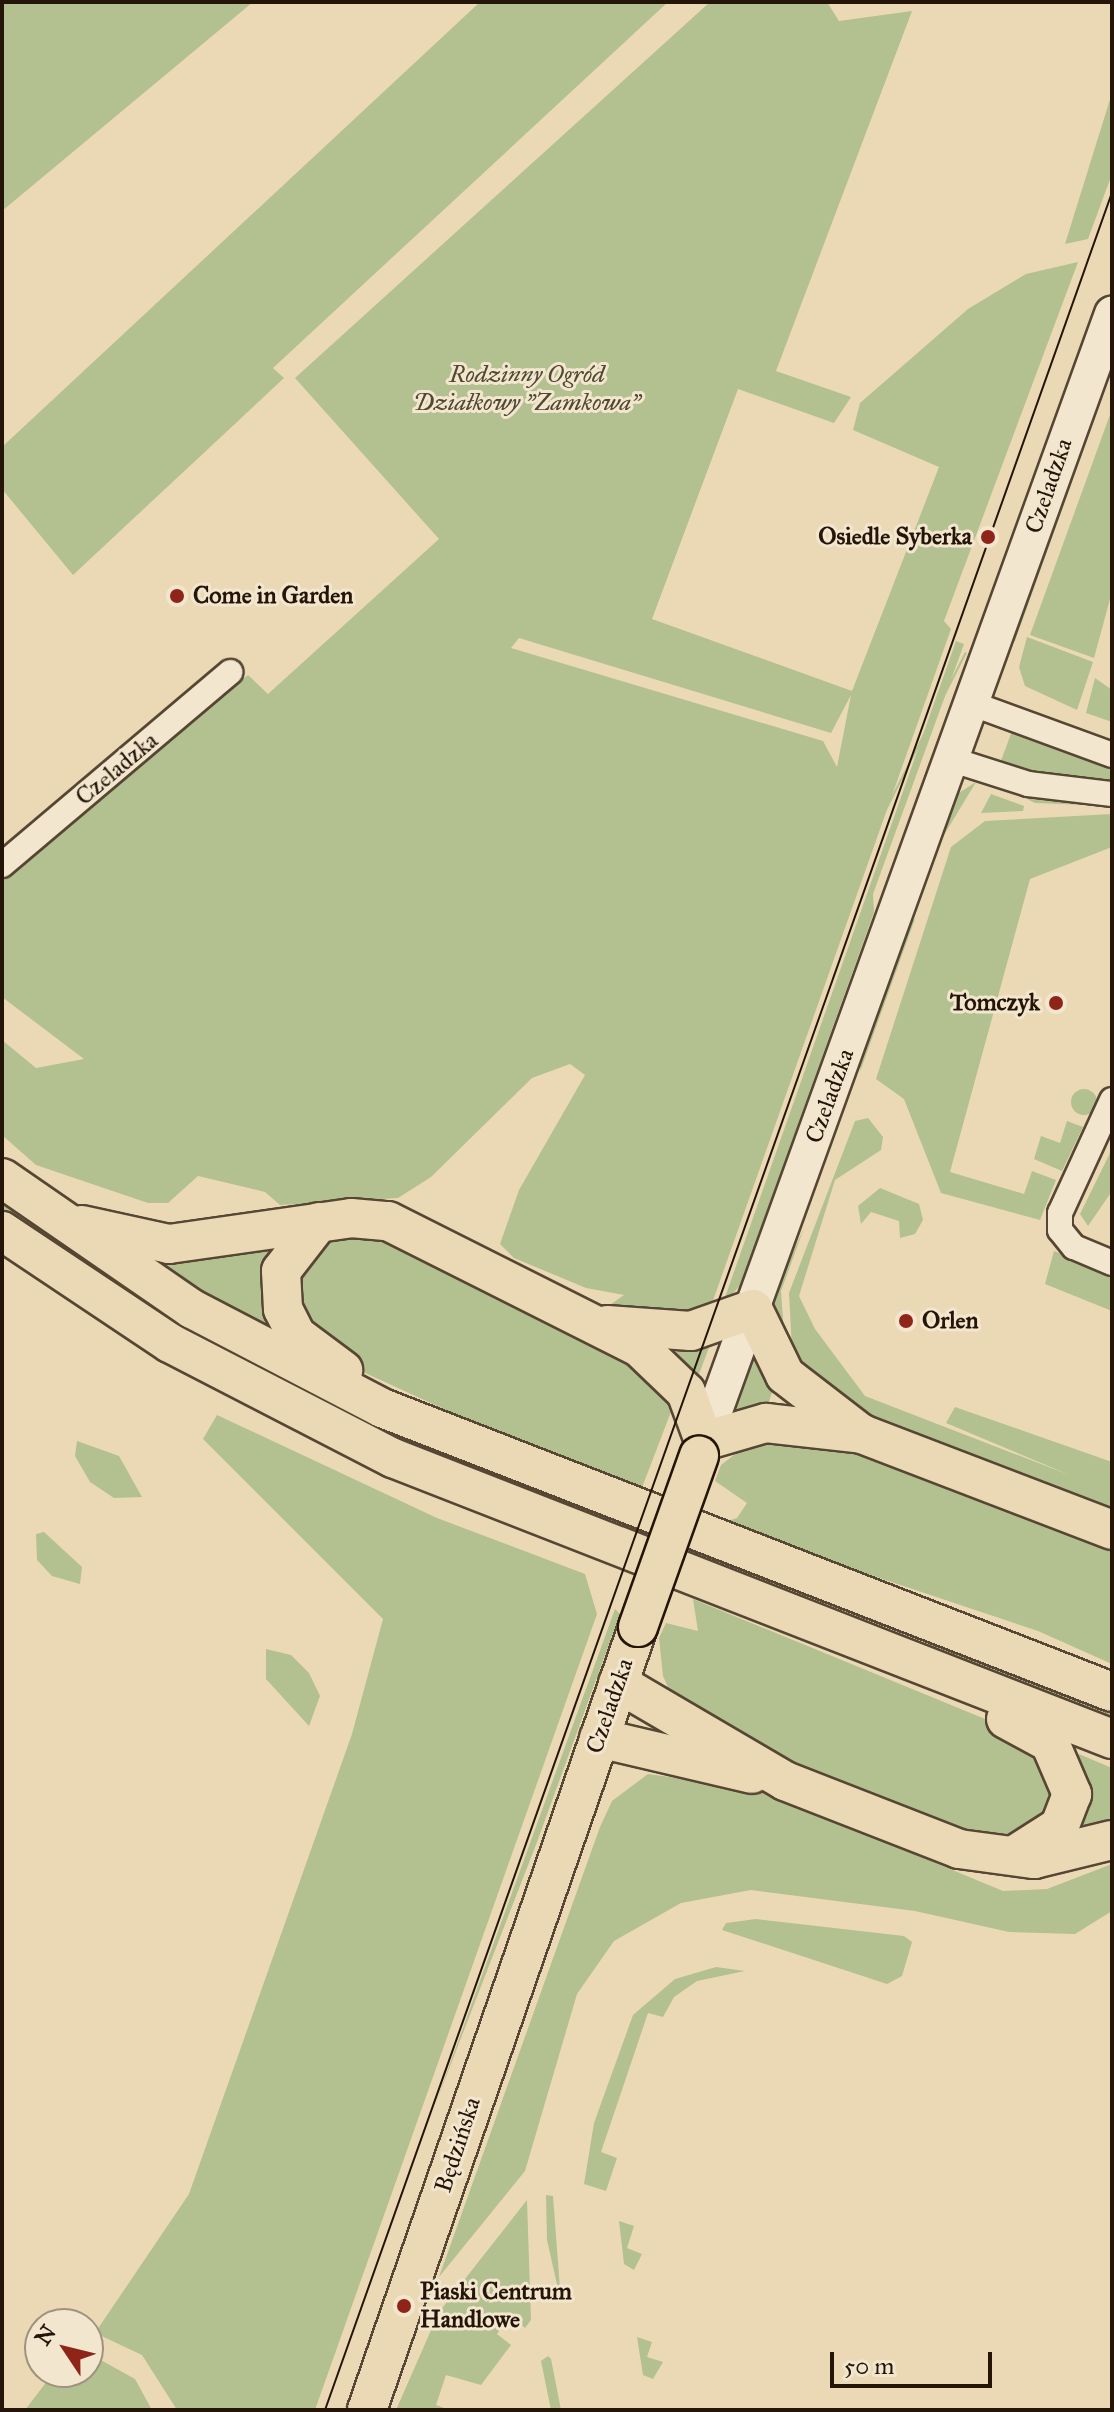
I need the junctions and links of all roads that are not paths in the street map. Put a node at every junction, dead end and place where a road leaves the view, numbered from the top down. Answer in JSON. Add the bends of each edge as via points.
{"nodes":[{"id":1,"x":1112,"y":314,"type":"edge"},
{"id":2,"x":230,"y":672,"type":"dead end"},
{"id":3,"x":973,"y":704,"type":"junction"},
{"id":4,"x":1112,"y":755,"type":"edge"},
{"id":5,"x":953,"y":760,"type":"junction"},
{"id":6,"x":1112,"y":794,"type":"edge"},
{"id":7,"x":2,"y":865,"type":"edge"},
{"id":8,"x":1112,"y":1100,"type":"edge"},
{"id":9,"x":2,"y":1178,"type":"edge"},
{"id":10,"x":56,"y":1220,"type":"junction"},
{"id":11,"x":319,"y":1222,"type":"junction"},
{"id":12,"x":2,"y":1231,"type":"edge"},
{"id":13,"x":1112,"y":1263,"type":"edge"},
{"id":14,"x":753,"y":1309,"type":"junction"},
{"id":15,"x":604,"y":1324,"type":"junction"},
{"id":16,"x":382,"y":1408,"type":"junction"},
{"id":17,"x":862,"y":1434,"type":"junction"},
{"id":18,"x":702,"y":1449,"type":"junction"},
{"id":19,"x":1112,"y":1530,"type":"edge"},
{"id":20,"x":955,"y":1679,"type":"junction"},
{"id":21,"x":618,"y":1683,"type":"junction"},
{"id":22,"x":1108,"y":1688,"type":"edge"},
{"id":23,"x":599,"y":1738,"type":"junction"},
{"id":24,"x":1112,"y":1739,"type":"edge"},
{"id":25,"x":785,"y":1781,"type":"junction"},
{"id":26,"x":1112,"y":1840,"type":"edge"},
{"id":27,"x":1007,"y":1858,"type":"junction"},
{"id":28,"x":550,"y":1879,"type":"joint"},
{"id":29,"x":367,"y":2410,"type":"edge"}],
"edges":[{"from":1,"to":3,"type":"main road","name":"Czeladzka"},
{"from":2,"to":7,"type":"street","name":"Czeladzka"},
{"from":3,"to":4,"type":"street"},
{"from":3,"to":5,"type":"main road","name":"Czeladzka"},
{"from":5,"to":6,"type":"street","via":[[1028,784]]},
{"from":5,"to":14,"type":"main road","name":"Czeladzka"},
{"from":8,"to":13,"type":"street","via":[[1060,1213],[1066,1240]]},
{"from":9,"to":10,"type":"main road"},
{"from":10,"to":11,"type":"main road","via":[[169,1244]]},
{"from":10,"to":16,"type":"main road","via":[[192,1309]]},
{"from":11,"to":15,"type":"main road","via":[[388,1221]]},
{"from":11,"to":16,"type":"main road","via":[[281,1271],[283,1309],[296,1335],[371,1387]]},
{"from":12,"to":20,"type":"main road","via":[[170,1343],[365,1445]]},
{"from":14,"to":15,"type":"main road","via":[[691,1331]]},
{"from":14,"to":17,"type":"main road","via":[[785,1375]]},
{"from":14,"to":18,"type":"main road","name":"Czeladzka"},
{"from":15,"to":18,"type":"main road","via":[[674,1376]]},
{"from":16,"to":22,"type":"main road"},
{"from":17,"to":18,"type":"main road","via":[[766,1423]]},
{"from":17,"to":19,"type":"main road"},
{"from":18,"to":21,"type":"main road","name":"Czeladzka","bridge":true},
{"from":20,"to":24,"type":"main road"},
{"from":20,"to":27,"type":"main road","via":[[976,1704],[1050,1743],[1069,1776],[1072,1794],[1060,1826]]},
{"from":21,"to":23,"type":"main road","name":"Czeladzka"},
{"from":21,"to":25,"type":"main road"},
{"from":23,"to":25,"type":"main road"},
{"from":23,"to":28,"type":"main road","name":"Czeladzka"},
{"from":25,"to":27,"type":"main road","via":[[959,1849]]},
{"from":26,"to":27,"type":"main road"},
{"from":28,"to":29,"type":"main road","name":"Będzińska"}]}
